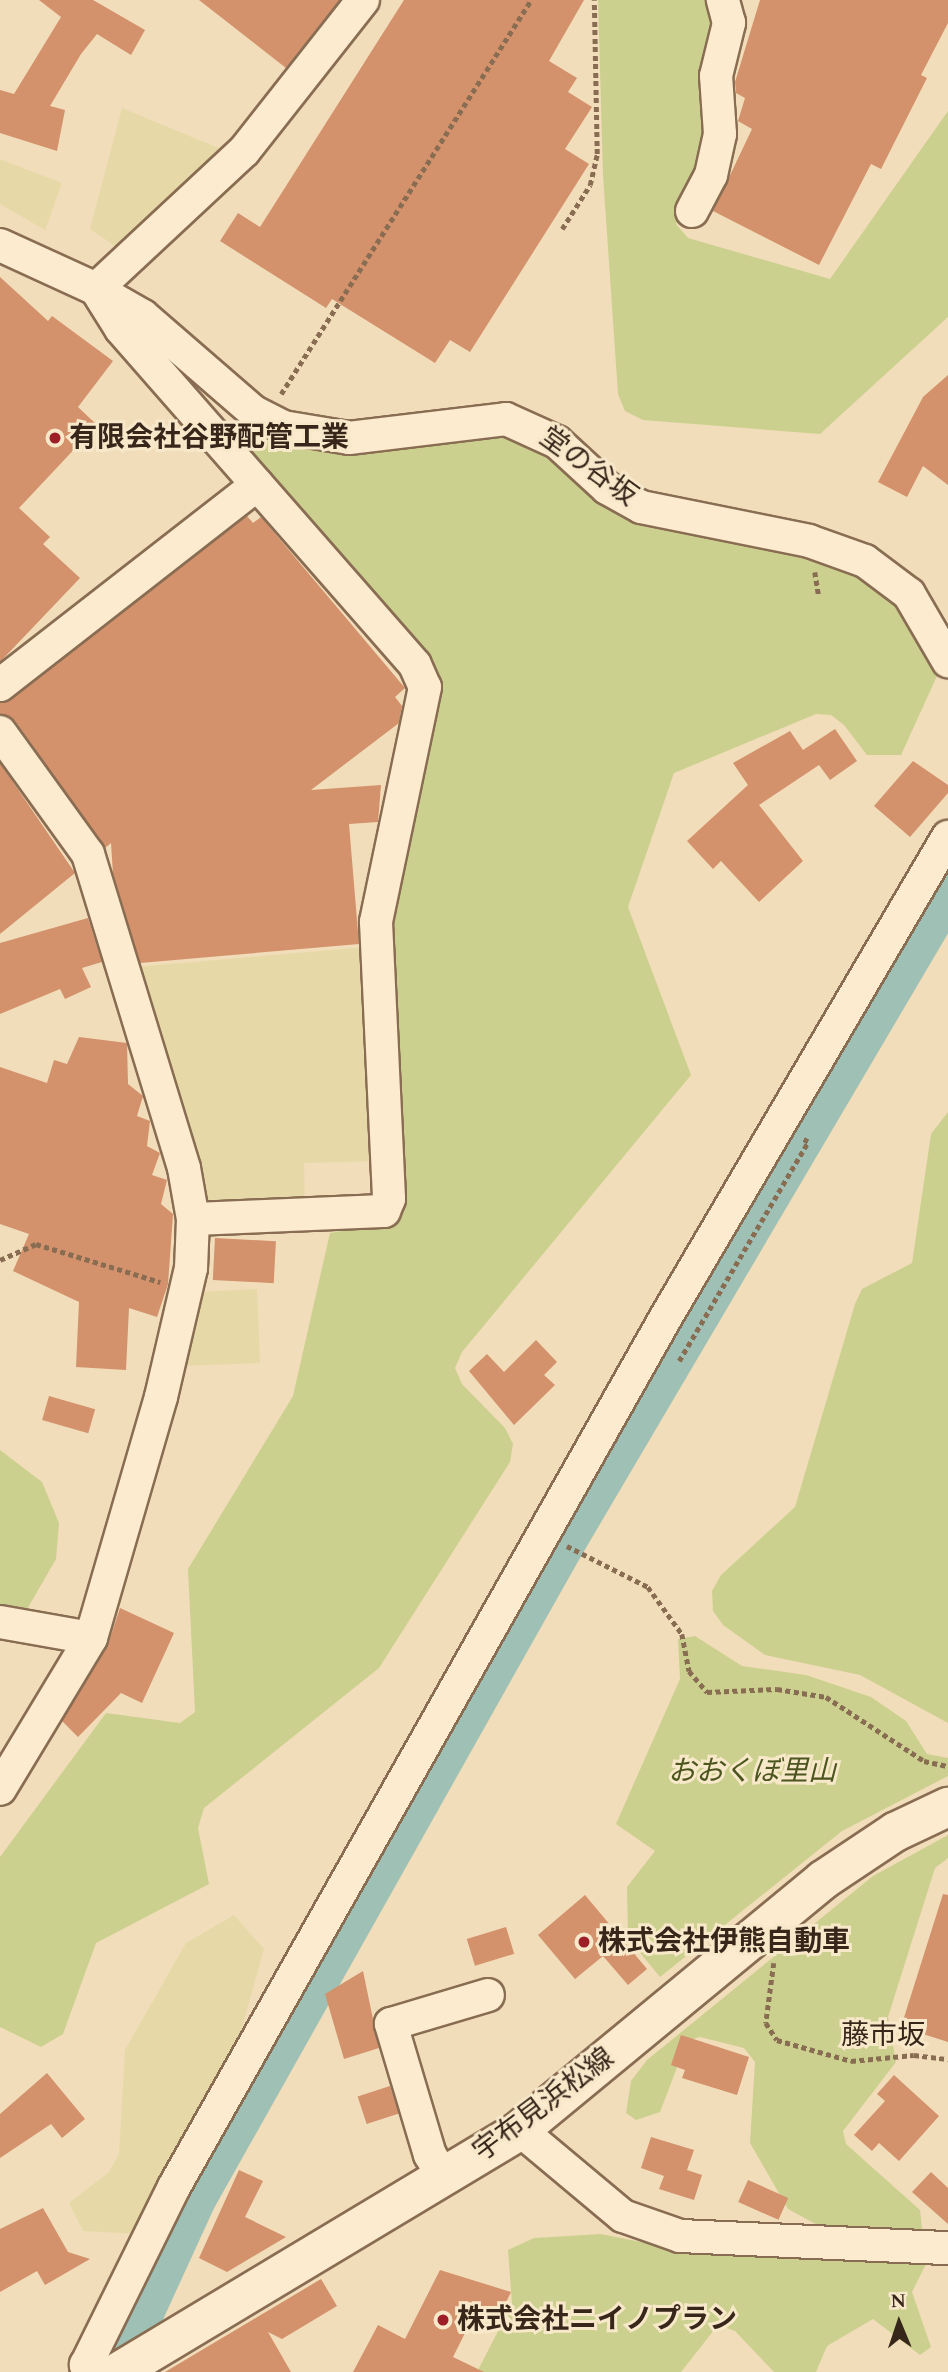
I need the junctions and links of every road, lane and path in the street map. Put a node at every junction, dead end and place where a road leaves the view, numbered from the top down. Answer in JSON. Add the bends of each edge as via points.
{"nodes":[{"id":1,"x":363,"y":0,"type":"edge"},
{"id":2,"x":531,"y":0,"type":"edge"},
{"id":3,"x":594,"y":0,"type":"edge"},
{"id":4,"x":723,"y":0,"type":"edge"},
{"id":5,"x":692,"y":211,"type":"dead end"},
{"id":6,"x":562,"y":229,"type":"dead end"},
{"id":7,"x":0,"y":245,"type":"edge"},
{"id":8,"x":96,"y":289,"type":"junction"},
{"id":9,"x":266,"y":418,"type":"junction"},
{"id":10,"x":257,"y":485,"type":"junction"},
{"id":11,"x":948,"y":661,"type":"edge"},
{"id":12,"x":0,"y":685,"type":"edge"},
{"id":13,"x":0,"y":732,"type":"edge"},
{"id":14,"x":948,"y":837,"type":"edge"},
{"id":15,"x":804,"y":1139,"type":"dead end"},
{"id":16,"x":193,"y":1219,"type":"junction"},
{"id":17,"x":0,"y":1260,"type":"edge"},
{"id":18,"x":186,"y":1291,"type":"junction"},
{"id":19,"x":679,"y":1361,"type":"dead end"},
{"id":20,"x":567,"y":1546,"type":"dead end"},
{"id":21,"x":0,"y":1622,"type":"edge"},
{"id":22,"x":91,"y":1638,"type":"junction"},
{"id":23,"x":948,"y":1766,"type":"edge"},
{"id":24,"x":0,"y":1789,"type":"edge"},
{"id":25,"x":948,"y":1807,"type":"edge"},
{"id":26,"x":766,"y":1927,"type":"junction"},
{"id":27,"x":488,"y":1995,"type":"dead end"},
{"id":28,"x":948,"y":2059,"type":"edge"},
{"id":29,"x":520,"y":2130,"type":"junction"},
{"id":30,"x":444,"y":2178,"type":"junction"},
{"id":31,"x":948,"y":2248,"type":"edge"},
{"id":32,"x":91,"y":2372,"type":"edge"},
{"id":33,"x":118,"y":2372,"type":"edge"}],
"edges":[{"from":1,"to":8,"type":"street","via":[[244,151]]},
{"from":2,"to":9,"type":"path"},
{"from":3,"to":6,"type":"path","via":[[597,153],[590,185]]},
{"from":4,"to":5,"type":"street","via":[[729,23],[716,76],[719,144]]},
{"from":7,"to":8,"type":"street","name":"堂の谷坂"},
{"from":8,"to":9,"type":"street","name":"堂の谷坂","via":[[154,324]]},
{"from":8,"to":10,"type":"street","via":[[121,329]]},
{"from":9,"to":11,"type":"street","name":"堂の谷坂","via":[[316,436],[349,438],[478,419],[533,427],[607,488],[641,507],[809,541],[865,561],[918,604]]},
{"from":10,"to":12,"type":"street"},
{"from":10,"to":16,"type":"street","via":[[415,665],[425,687],[376,922],[389,1199],[384,1211],[372,1215]]},
{"from":13,"to":16,"type":"street","via":[[88,854],[184,1168]]},
{"from":14,"to":32,"type":"street","via":[[666,1317],[186,2165],[86,2365]]},
{"from":15,"to":19,"type":"path","via":[[808,1142]]},
{"from":16,"to":18,"type":"street"},
{"from":17,"to":18,"type":"path","via":[[36,1244]]},
{"from":18,"to":22,"type":"street"},
{"from":20,"to":23,"type":"path","via":[[629,1576],[663,1605],[682,1634],[689,1671],[707,1692],[777,1689],[825,1697],[924,1761]]},
{"from":21,"to":22,"type":"street"},
{"from":22,"to":24,"type":"street"},
{"from":25,"to":26,"type":"main road","name":"宇布見浜松線","via":[[858,1854]]},
{"from":26,"to":28,"type":"path","name":"藤市坂","via":[[781,1944],[765,2003],[766,2023],[777,2040],[851,2060],[914,2055]]},
{"from":26,"to":29,"type":"main road","name":"宇布見浜松線"},
{"from":27,"to":30,"type":"street","via":[[391,2024],[430,2155]]},
{"from":29,"to":30,"type":"main road","name":"宇布見浜松線"},
{"from":29,"to":31,"type":"street","via":[[623,2216],[670,2234]]},
{"from":30,"to":33,"type":"main road","name":"宇布見浜松線"}]}
